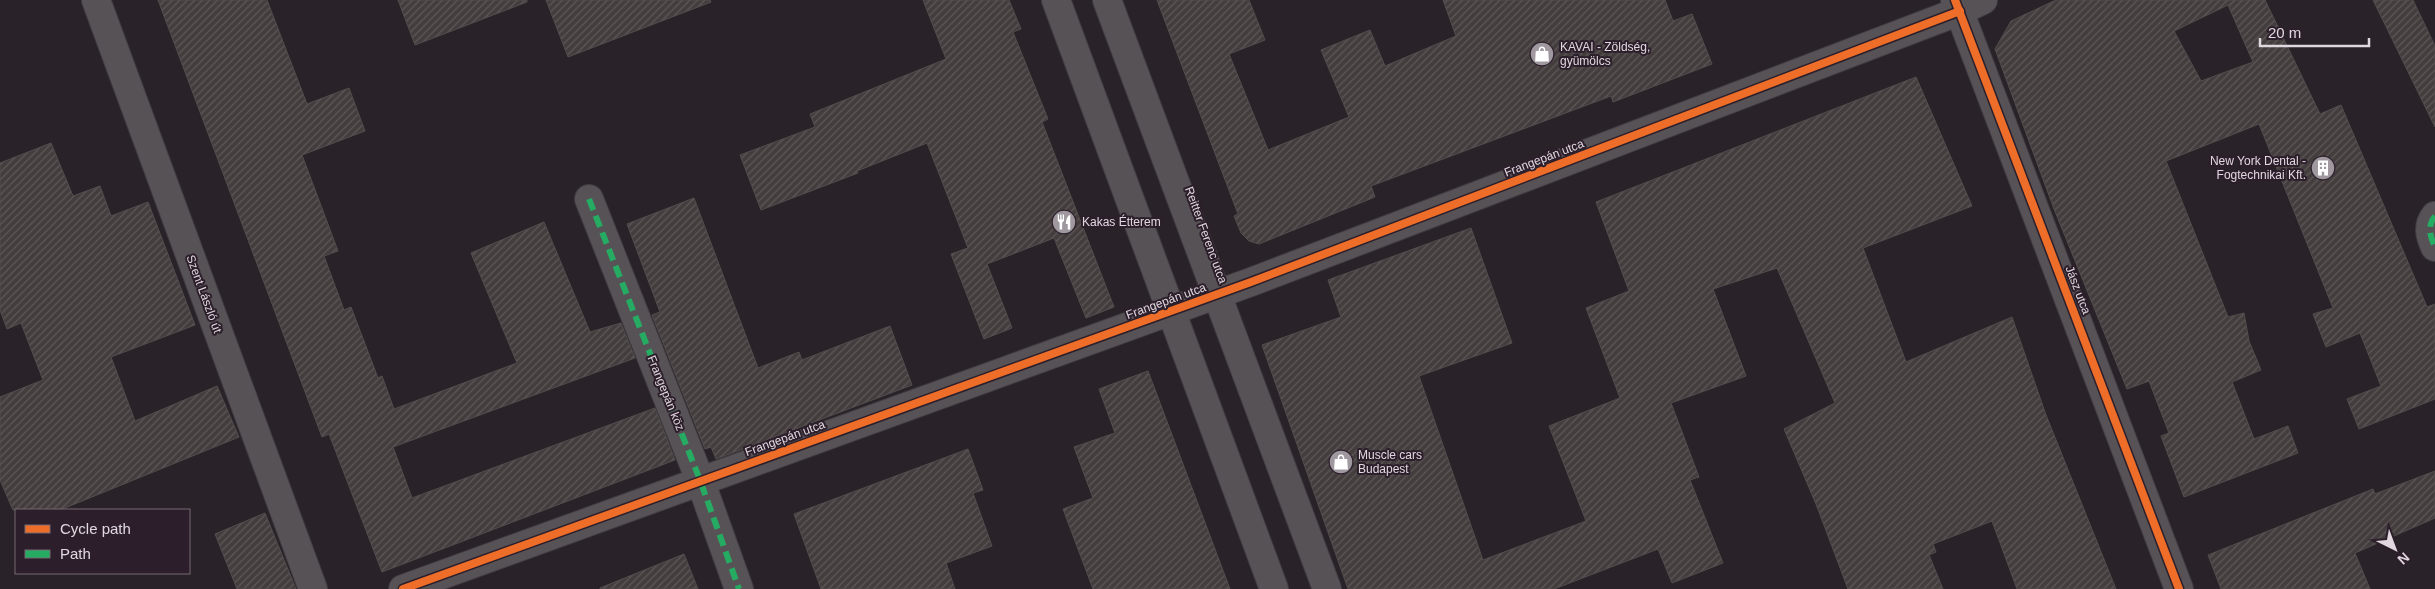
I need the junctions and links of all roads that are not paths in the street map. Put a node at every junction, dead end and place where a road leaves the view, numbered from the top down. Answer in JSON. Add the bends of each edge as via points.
{"nodes":[{"id":1,"x":96,"y":0,"type":"edge"},
{"id":2,"x":1056,"y":0,"type":"edge"},
{"id":3,"x":1107,"y":0,"type":"edge"},
{"id":4,"x":1966,"y":4,"type":"edge"},
{"id":5,"x":588,"y":199,"type":"dead end"},
{"id":6,"x":2435,"y":216,"type":"edge"},
{"id":7,"x":2435,"y":246,"type":"edge"},
{"id":8,"x":1216,"y":295,"type":"junction"},
{"id":9,"x":1171,"y":311,"type":"junction"},
{"id":10,"x":700,"y":480,"type":"junction"},
{"id":11,"x":313,"y":589,"type":"edge"},
{"id":12,"x":403,"y":589,"type":"edge"},
{"id":13,"x":738,"y":589,"type":"edge"},
{"id":14,"x":1274,"y":589,"type":"edge"},
{"id":15,"x":1327,"y":589,"type":"edge"},
{"id":16,"x":2179,"y":589,"type":"edge"}],
"edges":[{"from":1,"to":11,"type":"street","name":"Szent László út"},
{"from":2,"to":9,"type":"street"},
{"from":3,"to":8,"type":"street","name":"Reitter Ferenc utca"},
{"from":4,"to":8,"type":"street","name":"Frangepán utca"},
{"from":4,"to":16,"type":"street","name":"Jász utca"},
{"from":5,"to":10,"type":"street","name":"Frangepán köz"},
{"from":6,"to":7,"type":"street","via":[[2429,231]]},
{"from":8,"to":9,"type":"street","name":"Frangepán utca"},
{"from":8,"to":15,"type":"street","name":"Reitter Ferenc utca"},
{"from":9,"to":10,"type":"street","name":"Frangepán utca"},
{"from":9,"to":14,"type":"street"},
{"from":10,"to":12,"type":"street","name":"Frangepán utca"},
{"from":10,"to":13,"type":"street","name":"Frangepán köz"}]}
